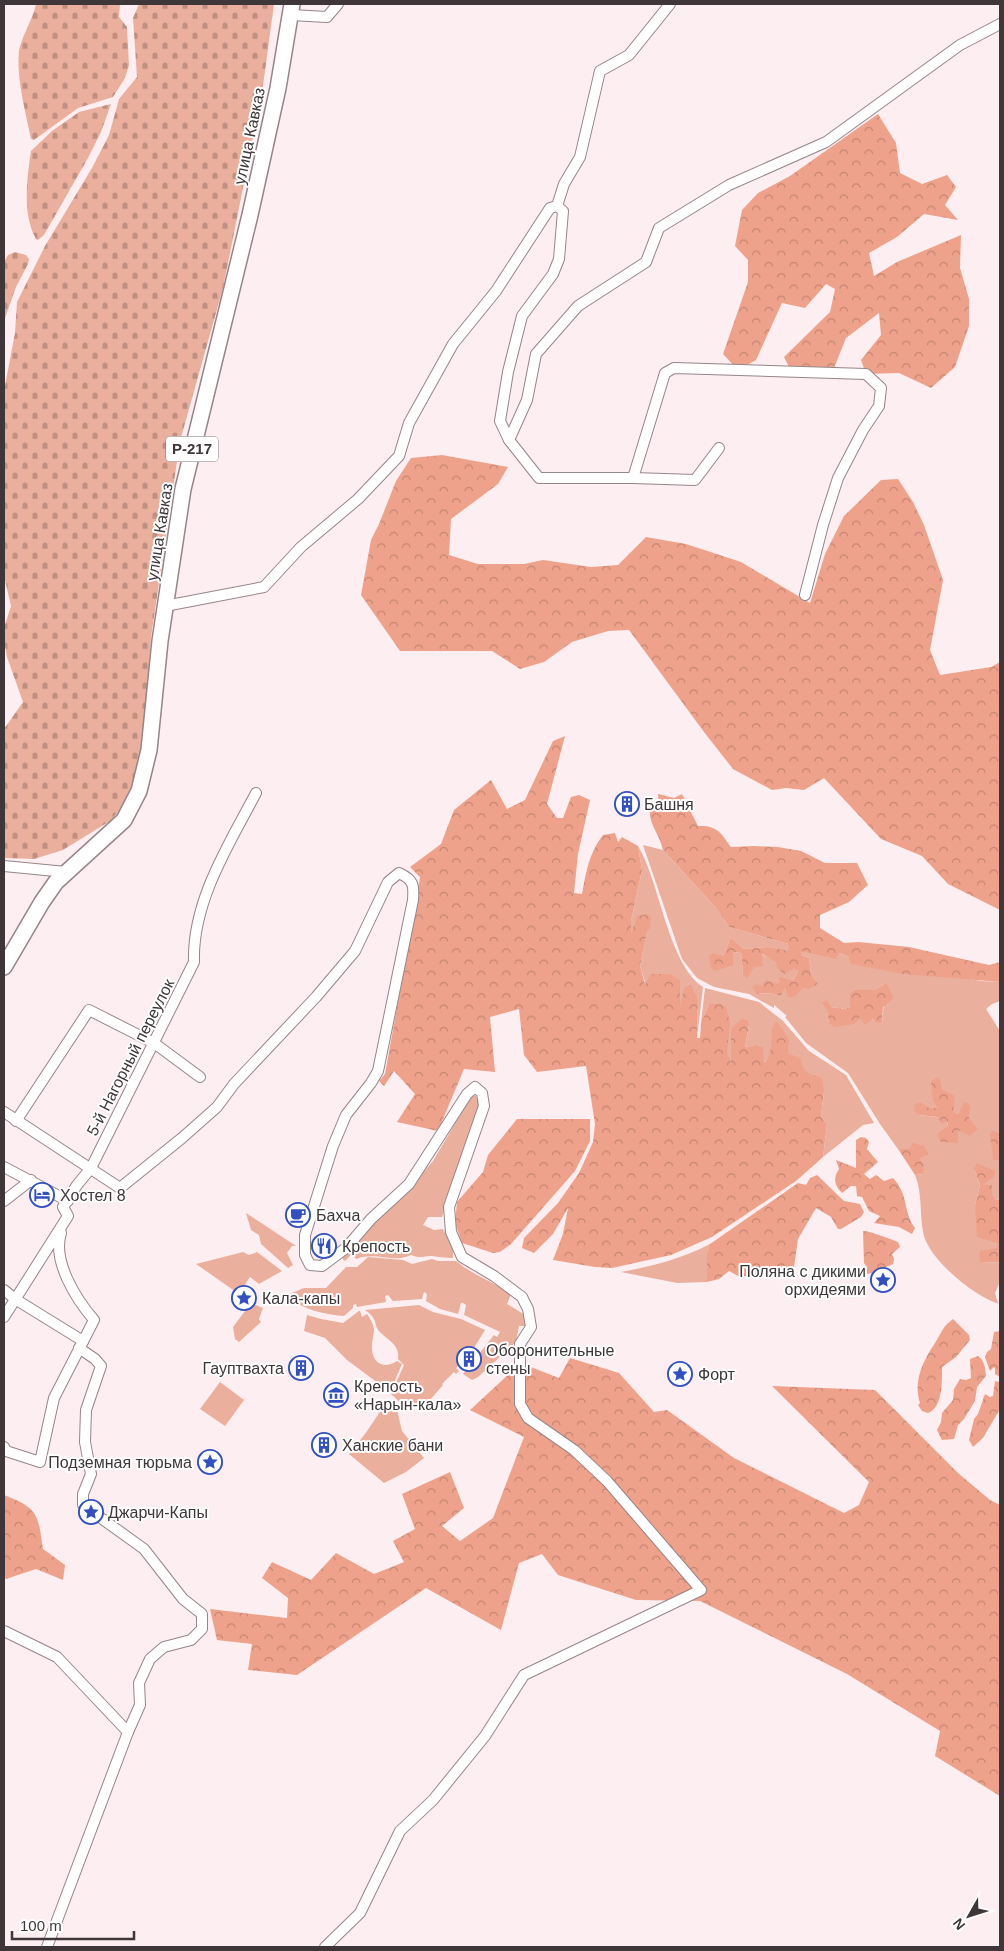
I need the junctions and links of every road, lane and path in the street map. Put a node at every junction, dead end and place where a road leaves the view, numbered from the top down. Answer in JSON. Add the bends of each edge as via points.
{"nodes":[{"id":1,"x":338,"y":4,"type":"edge"},
{"id":2,"x":670,"y":4,"type":"edge"},
{"id":3,"x":292,"y":9,"type":"edge"},
{"id":4,"x":1000,"y":24,"type":"edge"},
{"id":5,"x":557,"y":206,"type":"junction"},
{"id":6,"x":509,"y":440,"type":"junction"},
{"id":7,"x":720,"y":448,"type":"dead end"},
{"id":8,"x":633,"y":478,"type":"junction"},
{"id":9,"x":804,"y":596,"type":"dead end"},
{"id":10,"x":165,"y":606,"type":"junction"},
{"id":11,"x":256,"y":793,"type":"dead end"},
{"id":12,"x":4,"y":866,"type":"edge"},
{"id":13,"x":66,"y":872,"type":"junction"},
{"id":14,"x":4,"y":967,"type":"edge"},
{"id":15,"x":154,"y":1043,"type":"junction"},
{"id":16,"x":200,"y":1076,"type":"dead end"},
{"id":17,"x":4,"y":1112,"type":"edge"},
{"id":18,"x":16,"y":1120,"type":"junction"},
{"id":19,"x":4,"y":1167,"type":"edge"},
{"id":20,"x":91,"y":1168,"type":"junction"},
{"id":21,"x":31,"y":1180,"type":"junction"},
{"id":22,"x":68,"y":1200,"type":"junction"},
{"id":23,"x":4,"y":1201,"type":"edge"},
{"id":24,"x":64,"y":1225,"type":"junction"},
{"id":25,"x":4,"y":1290,"type":"edge"},
{"id":26,"x":15,"y":1299,"type":"junction"},
{"id":27,"x":4,"y":1317,"type":"edge"},
{"id":28,"x":81,"y":1345,"type":"junction"},
{"id":29,"x":4,"y":1447,"type":"edge"},
{"id":30,"x":4,"y":1631,"type":"edge"},
{"id":31,"x":128,"y":1732,"type":"junction"},
{"id":32,"x":47,"y":1947,"type":"edge"},
{"id":33,"x":325,"y":1947,"type":"edge"}],
"edges":[{"from":1,"to":3,"type":"street","via":[[327,17]]},
{"from":2,"to":5,"type":"street","via":[[629,55],[600,71],[580,157],[564,184]]},
{"from":3,"to":10,"type":"highway","name":"улица Кавказ","number":"Р-217","via":[[250,215],[190,458]]},
{"from":4,"to":6,"type":"street","via":[[960,45],[826,142],[729,185],[659,228],[646,262],[578,306],[536,354],[527,400]]},
{"from":5,"to":6,"type":"street","via":[[563,211],[559,259],[553,274],[522,316],[508,372],[500,421]]},
{"from":5,"to":10,"type":"street","via":[[550,208],[496,291],[452,344],[408,423],[398,456],[358,499],[302,547],[264,588]]},
{"from":6,"to":8,"type":"street","via":[[539,478]]},
{"from":7,"to":8,"type":"street","via":[[695,480]]},
{"from":8,"to":9,"type":"street","via":[[665,373],[674,368],[866,374],[882,388],[879,406],[838,478]]},
{"from":10,"to":13,"type":"highway","name":"улица Кавказ","number":"Р-217","via":[[149,750],[138,791],[124,820]]},
{"from":11,"to":15,"type":"street","name":"5-й Нагорный переулок","via":[[209,885],[194,945],[194,962]]},
{"from":12,"to":13,"type":"street"},
{"from":13,"to":14,"type":"highway","name":"улица Кавказ","number":"Р-217","via":[[42,902]]},
{"from":15,"to":16,"type":"street"},
{"from":15,"to":18,"type":"street","via":[[89,1010]]},
{"from":15,"to":20,"type":"street","name":"5-й Нагорный переулок"},
{"from":17,"to":18,"type":"street"},
{"from":18,"to":20,"type":"street"},
{"from":19,"to":21,"type":"street"},
{"from":20,"to":22,"type":"street","name":"5-й Нагорный переулок"},
{"from":20,"to":33,"type":"street","via":[[120,1188],[216,1107],[355,951],[388,882],[399,873],[407,877],[414,885],[413,900],[378,1071],[346,1115],[333,1146],[306,1235],[306,1260],[310,1265],[322,1266],[346,1248],[371,1219],[409,1184],[467,1094],[475,1087],[482,1093],[484,1106],[449,1208],[451,1232],[462,1257],[522,1297],[528,1309],[530,1327],[520,1344],[520,1404],[528,1418],[574,1450],[607,1481],[701,1590],[524,1675],[485,1736],[433,1800],[400,1831],[360,1913]]},
{"from":21,"to":22,"type":"street"},
{"from":21,"to":23,"type":"street"},
{"from":22,"to":24,"type":"street","name":"5-й Нагорный переулок","via":[[64,1207],[68,1216]]},
{"from":24,"to":26,"type":"street","name":"5-й Нагорный переулок"},
{"from":24,"to":28,"type":"street","via":[[58,1241],[66,1278],[82,1307],[94,1320]]},
{"from":25,"to":26,"type":"street"},
{"from":26,"to":27,"type":"street","name":"5-й Нагорный переулок"},
{"from":26,"to":28,"type":"street"},
{"from":28,"to":29,"type":"street","via":[[54,1398],[40,1462],[6,1451]]},
{"from":28,"to":31,"type":"street","via":[[101,1366],[86,1410],[85,1442],[91,1474],[83,1505],[144,1549],[183,1599],[202,1614],[202,1630],[191,1640],[164,1647],[150,1659],[139,1683],[140,1705]]},
{"from":30,"to":31,"type":"street","via":[[57,1657]]},
{"from":31,"to":32,"type":"street"}]}
